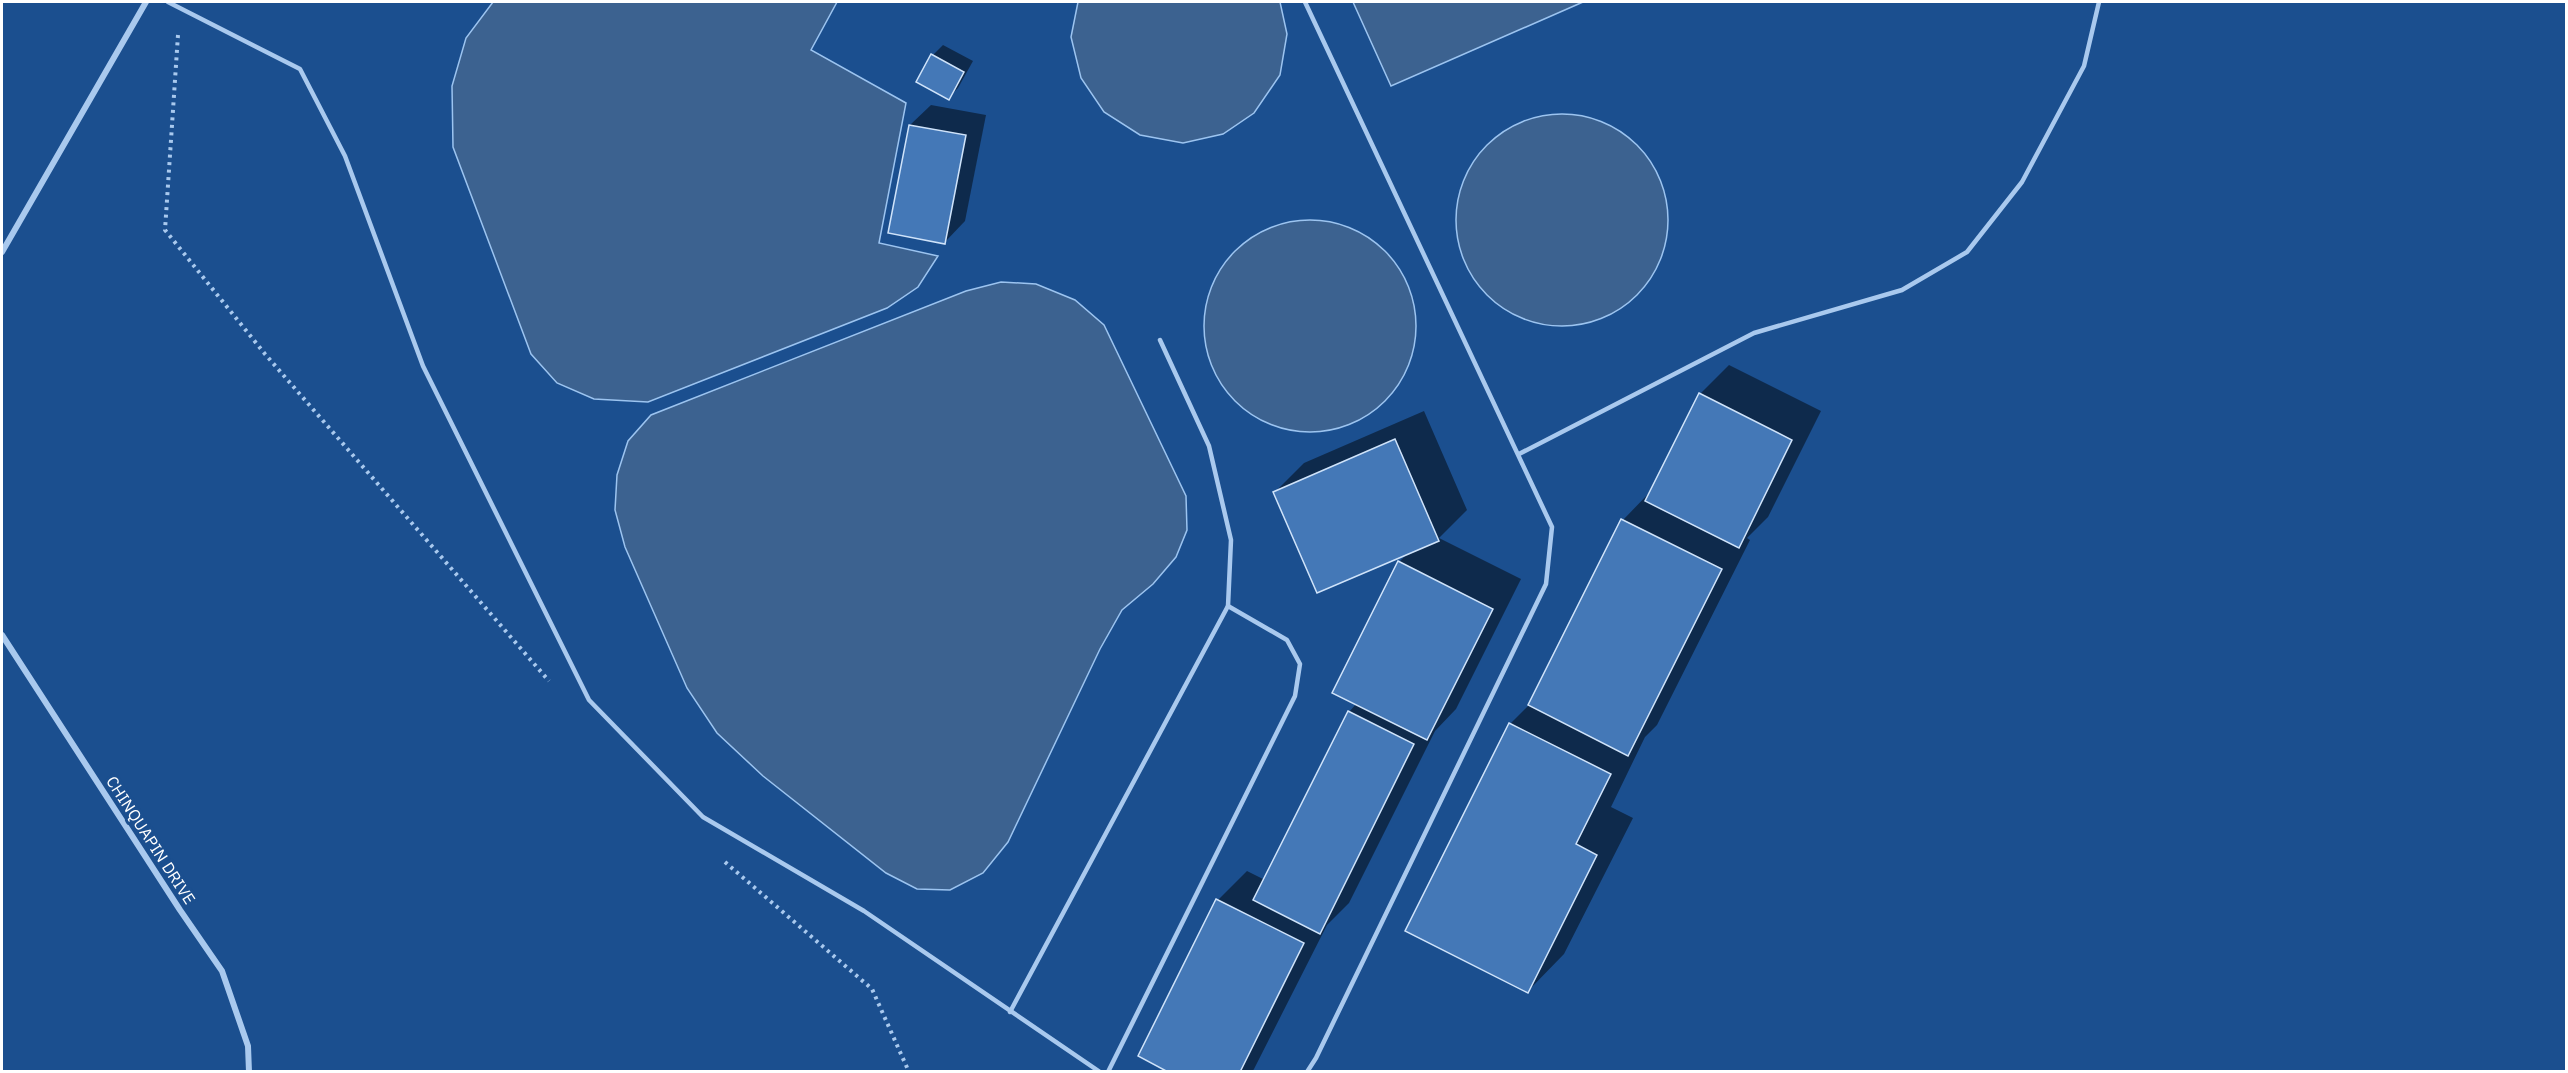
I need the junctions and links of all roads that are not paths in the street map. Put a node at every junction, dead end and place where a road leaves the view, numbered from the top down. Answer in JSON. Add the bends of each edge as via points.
{"nodes":[{"id":1,"x":146,"y":2,"type":"edge"},
{"id":2,"x":168,"y":2,"type":"edge"},
{"id":3,"x":1305,"y":2,"type":"edge"},
{"id":4,"x":2099,"y":2,"type":"edge"},
{"id":5,"x":2,"y":252,"type":"edge"},
{"id":6,"x":1160,"y":340,"type":"dead end"},
{"id":7,"x":1519,"y":454,"type":"junction"},
{"id":8,"x":1228,"y":606,"type":"junction"},
{"id":9,"x":2,"y":635,"type":"edge"},
{"id":10,"x":1011,"y":1012,"type":"junction"},
{"id":11,"x":249,"y":1071,"type":"edge"},
{"id":12,"x":1100,"y":1071,"type":"edge"},
{"id":13,"x":1108,"y":1071,"type":"edge"},
{"id":14,"x":1306,"y":1071,"type":"edge"}],
"edges":[{"from":1,"to":5,"type":"street"},
{"from":2,"to":10,"type":"lane","via":[[300,69],[345,156],[423,366],[589,700],[703,817],[864,911]]},
{"from":3,"to":7,"type":"lane"},
{"from":4,"to":7,"type":"lane","via":[[2084,66],[2022,182],[1967,252],[1902,290],[1754,333]]},
{"from":6,"to":8,"type":"lane","via":[[1209,446],[1232,540]]},
{"from":7,"to":14,"type":"lane","via":[[1552,527],[1546,584],[1316,1058]]},
{"from":8,"to":10,"type":"lane"},
{"from":8,"to":13,"type":"lane","via":[[1287,640],[1300,664],[1295,696]]},
{"from":9,"to":11,"type":"street","name":"CHINQUAPIN DRIVE","via":[[222,971],[248,1046]]},
{"from":10,"to":12,"type":"lane"}]}
